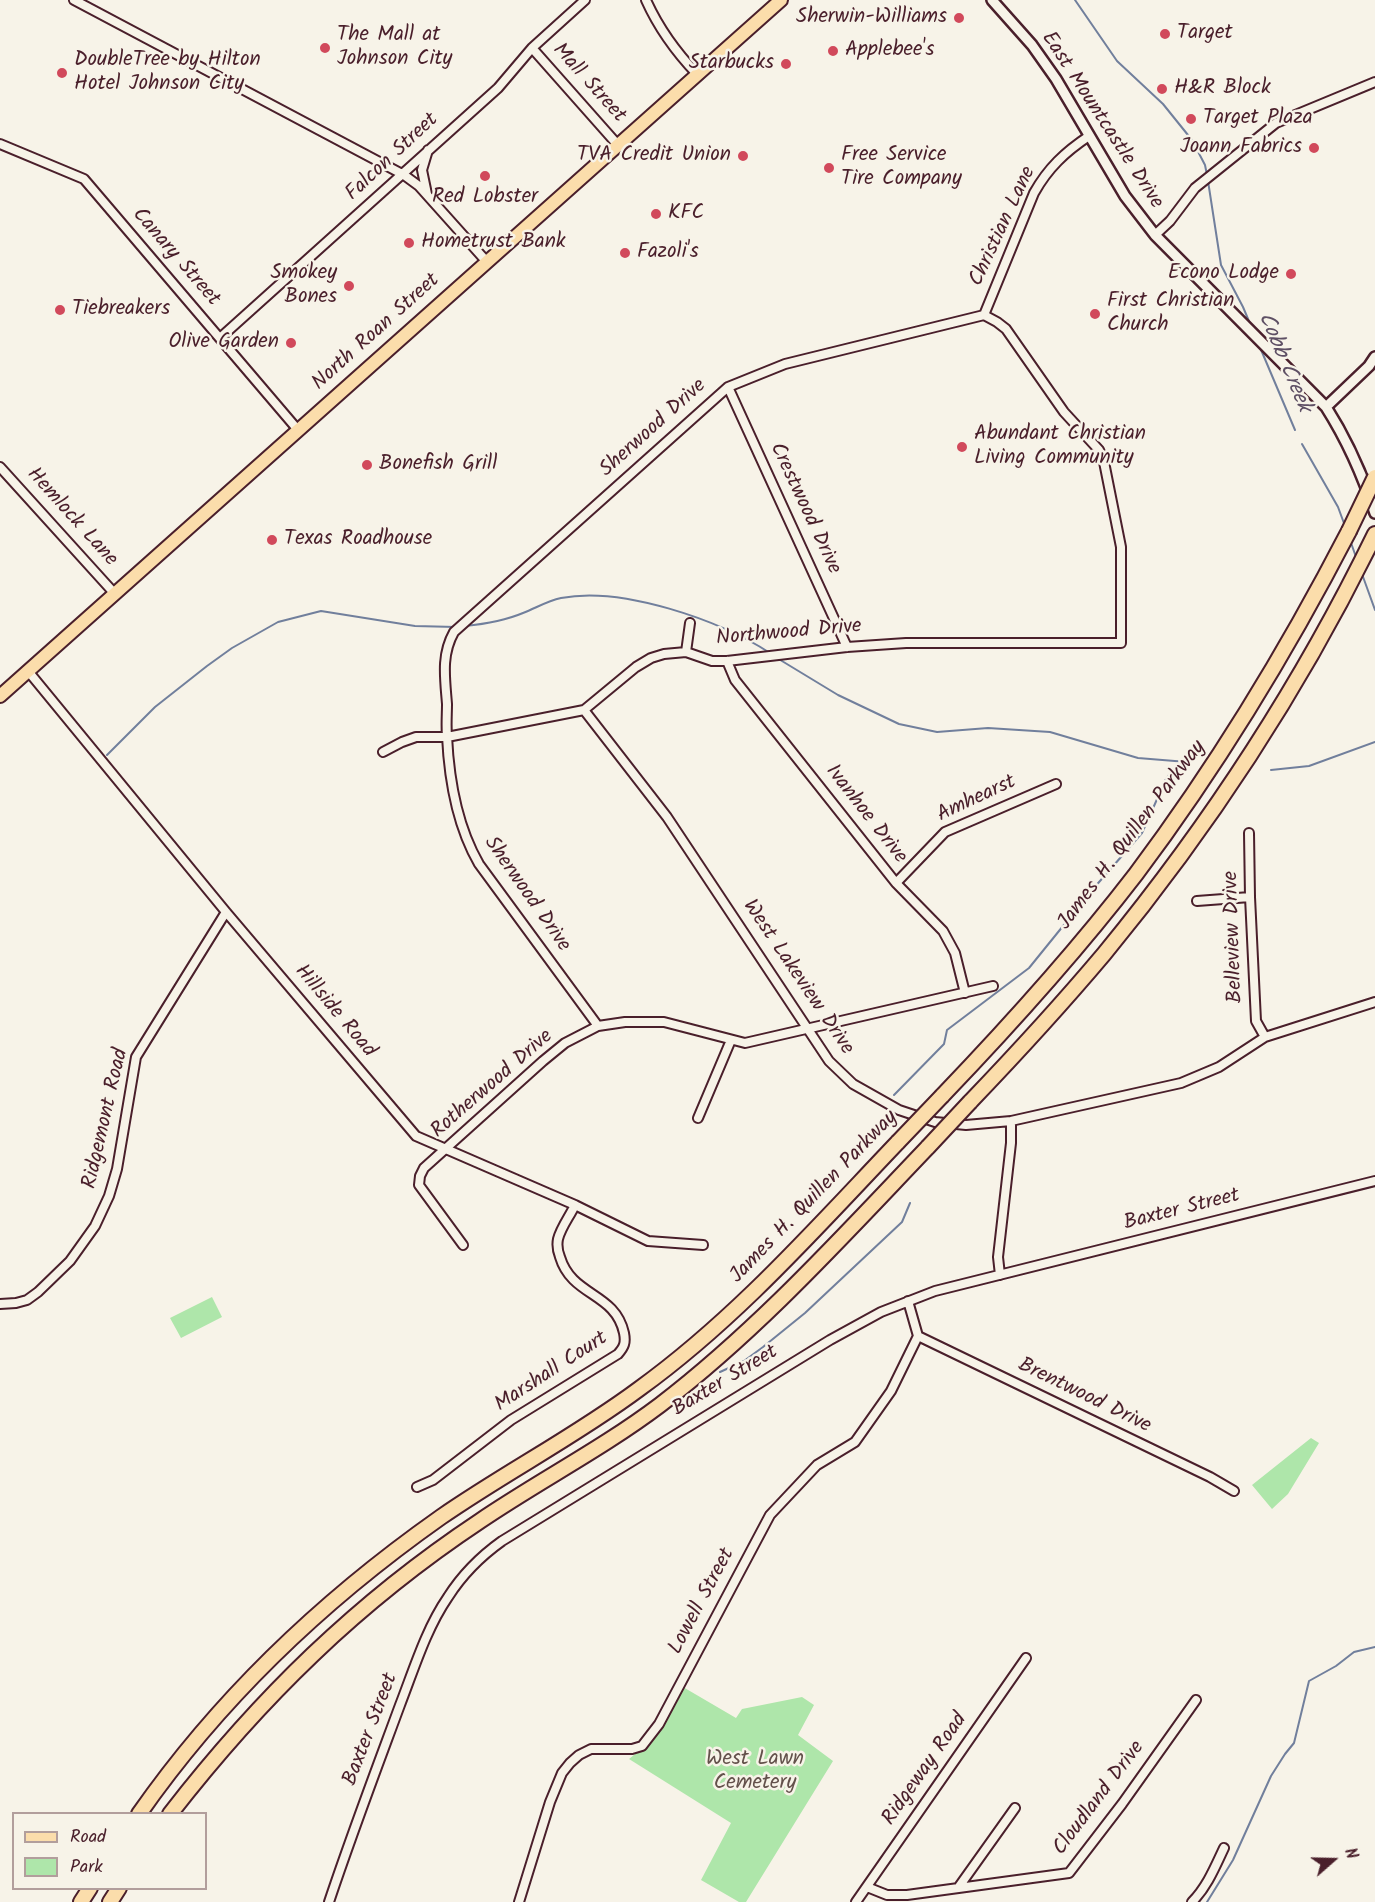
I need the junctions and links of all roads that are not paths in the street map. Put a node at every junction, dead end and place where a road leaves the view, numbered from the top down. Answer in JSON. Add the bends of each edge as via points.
{"nodes":[{"id":1,"x":74,"y":0,"type":"edge"},
{"id":2,"x":95,"y":0,"type":"edge"},
{"id":3,"x":585,"y":0,"type":"edge"},
{"id":4,"x":646,"y":0,"type":"edge"},
{"id":5,"x":781,"y":0,"type":"edge"},
{"id":6,"x":992,"y":0,"type":"edge"},
{"id":7,"x":90,"y":9,"type":"junction"},
{"id":8,"x":532,"y":48,"type":"junction"},
{"id":9,"x":697,"y":74,"type":"junction"},
{"id":10,"x":1375,"y":82,"type":"edge"},
{"id":11,"x":1089,"y":136,"type":"junction"},
{"id":12,"x":0,"y":144,"type":"edge"},
{"id":13,"x":617,"y":144,"type":"junction"},
{"id":14,"x":428,"y":149,"type":"junction"},
{"id":15,"x":404,"y":175,"type":"junction"},
{"id":16,"x":428,"y":195,"type":"junction"},
{"id":17,"x":1155,"y":235,"type":"junction"},
{"id":18,"x":487,"y":262,"type":"junction"},
{"id":19,"x":984,"y":315,"type":"junction"},
{"id":20,"x":220,"y":338,"type":"junction"},
{"id":21,"x":1375,"y":357,"type":"edge"},
{"id":22,"x":728,"y":387,"type":"junction"},
{"id":23,"x":1326,"y":407,"type":"junction"},
{"id":24,"x":298,"y":430,"type":"junction"},
{"id":25,"x":0,"y":467,"type":"edge"},
{"id":26,"x":1375,"y":477,"type":"edge"},
{"id":27,"x":1375,"y":513,"type":"edge"},
{"id":28,"x":1375,"y":534,"type":"edge"},
{"id":29,"x":115,"y":594,"type":"junction"},
{"id":30,"x":690,"y":623,"type":"dead end"},
{"id":31,"x":847,"y":647,"type":"junction"},
{"id":32,"x":686,"y":652,"type":"junction"},
{"id":33,"x":727,"y":661,"type":"junction"},
{"id":34,"x":28,"y":671,"type":"junction"},
{"id":35,"x":0,"y":696,"type":"edge"},
{"id":36,"x":584,"y":711,"type":"junction"},
{"id":37,"x":447,"y":737,"type":"junction"},
{"id":38,"x":383,"y":752,"type":"dead end"},
{"id":39,"x":1056,"y":784,"type":"dead end"},
{"id":40,"x":1249,"y":833,"type":"dead end"},
{"id":41,"x":896,"y":883,"type":"junction"},
{"id":42,"x":1250,"y":897,"type":"junction"},
{"id":43,"x":1197,"y":901,"type":"dead end"},
{"id":44,"x":226,"y":912,"type":"junction"},
{"id":45,"x":993,"y":986,"type":"dead end"},
{"id":46,"x":965,"y":993,"type":"junction"},
{"id":47,"x":1375,"y":1002,"type":"edge"},
{"id":48,"x":598,"y":1026,"type":"junction"},
{"id":49,"x":806,"y":1028,"type":"junction"},
{"id":50,"x":1265,"y":1037,"type":"junction"},
{"id":51,"x":731,"y":1040,"type":"junction"},
{"id":52,"x":698,"y":1118,"type":"dead end"},
{"id":53,"x":1011,"y":1121,"type":"junction"},
{"id":54,"x":448,"y":1149,"type":"junction"},
{"id":55,"x":1375,"y":1181,"type":"edge"},
{"id":56,"x":575,"y":1205,"type":"junction"},
{"id":57,"x":463,"y":1245,"type":"dead end"},
{"id":58,"x":703,"y":1245,"type":"dead end"},
{"id":59,"x":1000,"y":1275,"type":"junction"},
{"id":60,"x":908,"y":1301,"type":"junction"},
{"id":61,"x":0,"y":1304,"type":"edge"},
{"id":62,"x":918,"y":1336,"type":"junction"},
{"id":63,"x":417,"y":1487,"type":"dead end"},
{"id":64,"x":1234,"y":1491,"type":"dead end"},
{"id":65,"x":1026,"y":1658,"type":"dead end"},
{"id":66,"x":1196,"y":1700,"type":"dead end"},
{"id":67,"x":1015,"y":1808,"type":"dead end"},
{"id":68,"x":141,"y":1812,"type":"edge"},
{"id":69,"x":172,"y":1812,"type":"edge"},
{"id":70,"x":1224,"y":1848,"type":"dead end"},
{"id":71,"x":867,"y":1887,"type":"junction"},
{"id":72,"x":958,"y":1888,"type":"junction"},
{"id":73,"x":329,"y":1902,"type":"edge"},
{"id":74,"x":519,"y":1902,"type":"edge"},
{"id":75,"x":856,"y":1902,"type":"edge"},
{"id":76,"x":1192,"y":1902,"type":"edge"}],
"edges":[{"from":1,"to":7,"type":"street"},
{"from":2,"to":7,"type":"street"},
{"from":3,"to":8,"type":"street","name":"Falcon Street"},
{"from":4,"to":9,"type":"street","via":[[669,44]]},
{"from":5,"to":9,"type":"main road","name":"North Roan Street"},
{"from":6,"to":11,"type":"street","name":"East Mountcastle Drive","via":[[1047,65]]},
{"from":7,"to":15,"type":"street"},
{"from":8,"to":13,"type":"street","name":"Mall Street"},
{"from":8,"to":14,"type":"street","name":"Falcon Street","via":[[498,88]]},
{"from":9,"to":13,"type":"main road","name":"North Roan Street"},
{"from":10,"to":17,"type":"street","via":[[1276,123],[1195,188]]},
{"from":11,"to":17,"type":"street","name":"East Mountcastle Drive","via":[[1125,196]]},
{"from":11,"to":19,"type":"street","name":"Christian Lane","via":[[1059,158],[1043,178]]},
{"from":12,"to":20,"type":"street","name":"Canary Street","via":[[84,179]]},
{"from":13,"to":18,"type":"main road","name":"North Roan Street"},
{"from":14,"to":15,"type":"street","name":"Falcon Street"},
{"from":14,"to":16,"type":"street","via":[[422,170]]},
{"from":15,"to":16,"type":"street"},
{"from":15,"to":20,"type":"street","name":"Falcon Street"},
{"from":16,"to":18,"type":"street"},
{"from":17,"to":23,"type":"street","name":"East Mountcastle Drive"},
{"from":18,"to":24,"type":"main road","name":"North Roan Street"},
{"from":19,"to":22,"type":"street","name":"Sherwood Drive","via":[[785,364]]},
{"from":19,"to":31,"type":"street","name":"Northwood Drive","via":[[1006,329],[1064,412],[1099,450],[1121,547],[1122,643],[906,643]]},
{"from":20,"to":24,"type":"street","name":"Canary Street"},
{"from":21,"to":23,"type":"street"},
{"from":22,"to":31,"type":"street","name":"Crestwood Drive"},
{"from":22,"to":37,"type":"street","name":"Sherwood Drive","via":[[454,632],[445,660]]},
{"from":23,"to":27,"type":"street","name":"East Mountcastle Drive","via":[[1355,459]]},
{"from":24,"to":29,"type":"main road","name":"North Roan Street"},
{"from":25,"to":29,"type":"street","name":"Hemlock Lane"},
{"from":26,"to":68,"type":"highway","name":"James H. Quillen Parkway","bridge":true,"via":[[1277,664],[1213,765],[1136,874],[1041,990],[741,1305],[640,1389],[443,1516],[368,1572],[283,1647],[218,1716]]},
{"from":28,"to":69,"type":"highway","bridge":true,"via":[[1308,661],[1192,839],[1055,1012],[928,1147],[766,1315],[694,1378],[621,1433],[432,1554],[340,1628],[242,1726]]},
{"from":29,"to":34,"type":"main road","name":"North Roan Street"},
{"from":30,"to":32,"type":"street"},
{"from":31,"to":33,"type":"street","name":"Northwood Drive"},
{"from":32,"to":33,"type":"street","name":"Northwood Drive","via":[[712,661]]},
{"from":32,"to":36,"type":"street","name":"Northwood Drive","via":[[651,658]]},
{"from":33,"to":41,"type":"street","name":"Ivanhoe Drive","via":[[735,680]]},
{"from":34,"to":35,"type":"main road","name":"North Roan Street"},
{"from":34,"to":44,"type":"street","name":"Hillside Road"},
{"from":36,"to":37,"type":"street"},
{"from":36,"to":49,"type":"street","name":"West Lakeview Drive","via":[[667,817]]},
{"from":37,"to":38,"type":"street","via":[[416,737]]},
{"from":37,"to":48,"type":"street","name":"Sherwood Drive","via":[[454,795],[468,845]]},
{"from":39,"to":41,"type":"street","name":"Amhearst","via":[[945,832]]},
{"from":40,"to":42,"type":"street","name":"Belleview Drive"},
{"from":41,"to":46,"type":"street","name":"Ivanhoe Drive","via":[[950,941]]},
{"from":42,"to":43,"type":"street"},
{"from":42,"to":50,"type":"street","name":"Belleview Drive","via":[[1256,1021]]},
{"from":44,"to":54,"type":"street","name":"Hillside Road","via":[[416,1136]]},
{"from":44,"to":61,"type":"street","name":"Ridgemont Road","via":[[136,1057],[117,1169],[95,1226],[70,1261],[38,1292],[27,1300]]},
{"from":45,"to":46,"type":"street","name":"Rotherwood Drive"},
{"from":46,"to":49,"type":"street","name":"Rotherwood Drive"},
{"from":47,"to":50,"type":"street","name":"West Lakeview Drive"},
{"from":48,"to":51,"type":"street","name":"Rotherwood Drive","via":[[664,1022]]},
{"from":48,"to":54,"type":"street","name":"Rotherwood Drive","via":[[565,1043],[543,1061]]},
{"from":49,"to":51,"type":"street","name":"Rotherwood Drive","via":[[745,1043]]},
{"from":49,"to":53,"type":"street","name":"West Lakeview Drive","via":[[841,1074],[899,1110],[935,1122],[966,1125]]},
{"from":50,"to":53,"type":"street","name":"West Lakeview Drive","via":[[1219,1067],[1181,1083]]},
{"from":51,"to":52,"type":"street"},
{"from":53,"to":59,"type":"street","via":[[998,1257]]},
{"from":54,"to":56,"type":"street","name":"Hillside Road"},
{"from":54,"to":57,"type":"street","name":"Rotherwood Drive","via":[[424,1168],[419,1185]]},
{"from":55,"to":59,"type":"street","name":"Baxter Street"},
{"from":56,"to":58,"type":"street","name":"Hillside Road","via":[[648,1241]]},
{"from":56,"to":63,"type":"street","name":"Marshall Court","via":[[558,1239],[562,1264],[576,1284],[602,1299],[619,1318],[624,1348],[505,1424],[434,1480]]},
{"from":59,"to":60,"type":"street","name":"Baxter Street"},
{"from":60,"to":62,"type":"street"},
{"from":60,"to":73,"type":"street","name":"Baxter Street","via":[[856,1324],[550,1510],[502,1541],[472,1567],[448,1596],[423,1645]]},
{"from":62,"to":64,"type":"street","name":"Brentwood Drive"},
{"from":62,"to":74,"type":"street","name":"Lowell Street","via":[[891,1391],[855,1442],[817,1465],[770,1515],[651,1736],[642,1746],[632,1749],[591,1749],[579,1755],[562,1773]]},
{"from":65,"to":71,"type":"street","name":"Ridgeway Road"},
{"from":66,"to":72,"type":"street","name":"Cloudland Drive","via":[[1069,1873]]},
{"from":67,"to":72,"type":"street"},
{"from":70,"to":76,"type":"street"},
{"from":71,"to":72,"type":"street","name":"Cloudland Drive","via":[[887,1895]]},
{"from":71,"to":75,"type":"street","name":"Ridgeway Road"}]}
